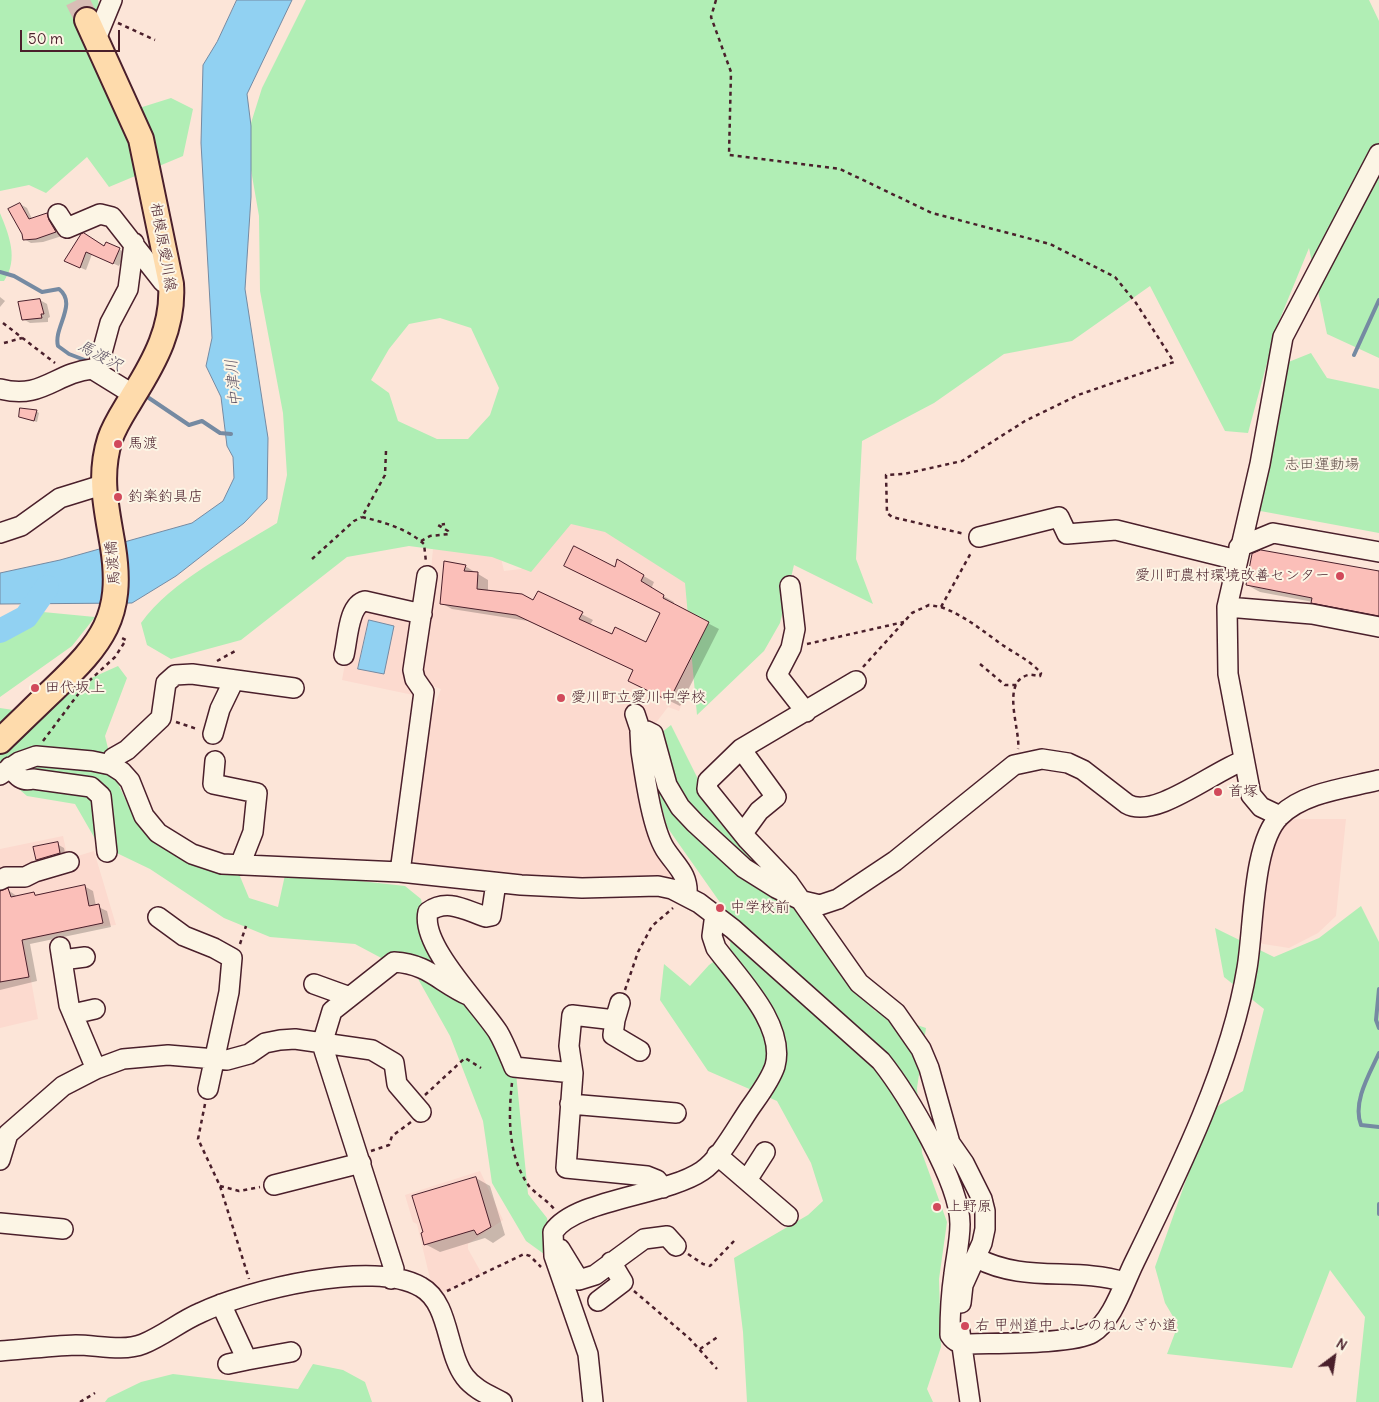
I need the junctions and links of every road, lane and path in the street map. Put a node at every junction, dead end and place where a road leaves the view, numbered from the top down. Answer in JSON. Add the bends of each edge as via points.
{"nodes":[{"id":1,"x":112,"y":0,"type":"edge"},
{"id":2,"x":716,"y":0,"type":"edge"},
{"id":3,"x":96,"y":26,"type":"junction"},
{"id":4,"x":155,"y":40,"type":"dead end"},
{"id":5,"x":1379,"y":154,"type":"edge"},
{"id":6,"x":58,"y":214,"type":"dead end"},
{"id":7,"x":134,"y":243,"type":"junction"},
{"id":8,"x":171,"y":284,"type":"junction"},
{"id":9,"x":3,"y":323,"type":"dead end"},
{"id":10,"x":22,"y":338,"type":"junction"},
{"id":11,"x":4,"y":343,"type":"dead end"},
{"id":12,"x":97,"y":371,"type":"junction"},
{"id":13,"x":69,"y":376,"type":"junction"},
{"id":14,"x":0,"y":389,"type":"edge"},
{"id":15,"x":134,"y":394,"type":"junction"},
{"id":16,"x":386,"y":451,"type":"dead end"},
{"id":17,"x":104,"y":493,"type":"junction"},
{"id":18,"x":362,"y":517,"type":"junction"},
{"id":19,"x":444,"y":524,"type":"dead end"},
{"id":20,"x":0,"y":533,"type":"edge"},
{"id":21,"x":979,"y":537,"type":"junction"},
{"id":22,"x":421,"y":541,"type":"junction"},
{"id":23,"x":1379,"y":552,"type":"edge"},
{"id":24,"x":1238,"y":554,"type":"junction"},
{"id":25,"x":312,"y":559,"type":"dead end"},
{"id":26,"x":427,"y":576,"type":"joint"},
{"id":27,"x":790,"y":586,"type":"dead end"},
{"id":28,"x":941,"y":606,"type":"junction"},
{"id":29,"x":1227,"y":607,"type":"junction"},
{"id":30,"x":422,"y":614,"type":"junction"},
{"id":31,"x":906,"y":622,"type":"junction"},
{"id":32,"x":107,"y":627,"type":"junction"},
{"id":33,"x":1379,"y":627,"type":"edge"},
{"id":34,"x":791,"y":648,"type":"junction"},
{"id":35,"x":344,"y":655,"type":"dead end"},
{"id":36,"x":980,"y":664,"type":"dead end"},
{"id":37,"x":234,"y":680,"type":"junction"},
{"id":38,"x":856,"y":681,"type":"joint"},
{"id":39,"x":1018,"y":685,"type":"junction"},
{"id":40,"x":294,"y":688,"type":"dead end"},
{"id":41,"x":806,"y":712,"type":"junction"},
{"id":42,"x":172,"y":721,"type":"dead end"},
{"id":43,"x":213,"y":734,"type":"joint"},
{"id":44,"x":0,"y":741,"type":"edge"},
{"id":45,"x":741,"y":749,"type":"junction"},
{"id":46,"x":36,"y":756,"type":"junction"},
{"id":47,"x":215,"y":761,"type":"dead end"},
{"id":48,"x":1243,"y":761,"type":"junction"},
{"id":49,"x":111,"y":765,"type":"junction"},
{"id":50,"x":1014,"y":765,"type":"junction"},
{"id":51,"x":5,"y":771,"type":"edge"},
{"id":52,"x":1379,"y":780,"type":"edge"},
{"id":53,"x":1280,"y":816,"type":"junction"},
{"id":54,"x":743,"y":833,"type":"junction"},
{"id":55,"x":107,"y":852,"type":"dead end"},
{"id":56,"x":69,"y":862,"type":"dead end"},
{"id":57,"x":240,"y":865,"type":"junction"},
{"id":58,"x":400,"y":872,"type":"junction"},
{"id":59,"x":0,"y":880,"type":"edge"},
{"id":60,"x":496,"y":883,"type":"junction"},
{"id":61,"x":687,"y":896,"type":"junction"},
{"id":62,"x":803,"y":900,"type":"junction"},
{"id":63,"x":715,"y":914,"type":"junction"},
{"id":64,"x":158,"y":917,"type":"dead end"},
{"id":65,"x":85,"y":956,"type":"dead end"},
{"id":66,"x":314,"y":984,"type":"dead end"},
{"id":67,"x":470,"y":996,"type":"junction"},
{"id":68,"x":350,"y":997,"type":"junction"},
{"id":69,"x":95,"y":1009,"type":"dead end"},
{"id":70,"x":618,"y":1012,"type":"junction"},
{"id":71,"x":73,"y":1014,"type":"junction"},
{"id":72,"x":322,"y":1044,"type":"junction"},
{"id":73,"x":640,"y":1051,"type":"dead end"},
{"id":74,"x":213,"y":1060,"type":"junction"},
{"id":75,"x":514,"y":1067,"type":"junction"},
{"id":76,"x":481,"y":1068,"type":"dead end"},
{"id":77,"x":96,"y":1069,"type":"junction"},
{"id":78,"x":573,"y":1073,"type":"junction"},
{"id":79,"x":208,"y":1089,"type":"joint"},
{"id":80,"x":570,"y":1104,"type":"junction"},
{"id":81,"x":418,"y":1108,"type":"junction"},
{"id":82,"x":676,"y":1113,"type":"dead end"},
{"id":83,"x":4,"y":1132,"type":"edge"},
{"id":84,"x":765,"y":1152,"type":"dead end"},
{"id":85,"x":718,"y":1155,"type":"junction"},
{"id":86,"x":359,"y":1159,"type":"junction"},
{"id":87,"x":0,"y":1160,"type":"edge"},
{"id":88,"x":747,"y":1180,"type":"junction"},
{"id":89,"x":274,"y":1184,"type":"joint"},
{"id":90,"x":220,"y":1186,"type":"junction"},
{"id":91,"x":662,"y":1188,"type":"junction"},
{"id":92,"x":554,"y":1208,"type":"dead end"},
{"id":93,"x":788,"y":1216,"type":"dead end"},
{"id":94,"x":0,"y":1223,"type":"edge"},
{"id":95,"x":64,"y":1229,"type":"dead end"},
{"id":96,"x":735,"y":1240,"type":"dead end"},
{"id":97,"x":552,"y":1241,"type":"junction"},
{"id":98,"x":676,"y":1246,"type":"joint"},
{"id":99,"x":977,"y":1258,"type":"junction"},
{"id":100,"x":611,"y":1262,"type":"junction"},
{"id":101,"x":546,"y":1272,"type":"dead end"},
{"id":102,"x":391,"y":1278,"type":"junction"},
{"id":103,"x":623,"y":1282,"type":"junction"},
{"id":104,"x":1124,"y":1282,"type":"junction"},
{"id":105,"x":253,"y":1292,"type":"junction"},
{"id":106,"x":434,"y":1297,"type":"junction"},
{"id":107,"x":598,"y":1301,"type":"dead end"},
{"id":108,"x":221,"y":1304,"type":"junction"},
{"id":109,"x":719,"y":1336,"type":"dead end"},
{"id":110,"x":961,"y":1344,"type":"junction"},
{"id":111,"x":700,"y":1349,"type":"junction"},
{"id":112,"x":0,"y":1351,"type":"edge"},
{"id":113,"x":291,"y":1352,"type":"dead end"},
{"id":114,"x":717,"y":1369,"type":"dead end"},
{"id":115,"x":95,"y":1392,"type":"dead end"},
{"id":116,"x":80,"y":1402,"type":"edge"},
{"id":117,"x":502,"y":1402,"type":"edge"},
{"id":118,"x":593,"y":1402,"type":"edge"},
{"id":119,"x":970,"y":1402,"type":"edge"}],
"edges":[{"from":1,"to":3,"type":"street"},
{"from":2,"to":21,"type":"path","via":[[711,17],[731,72],[729,155],[840,169],[932,213],[1050,244],[1115,277],[1136,302],[1174,362],[1078,395],[1025,421],[962,461],[886,475],[887,513],[892,517]]},
{"from":3,"to":4,"type":"path"},
{"from":3,"to":8,"type":"main road","name":"相模原愛川線","via":[[141,139]]},
{"from":5,"to":24,"type":"street","via":[[1283,337],[1260,464]]},
{"from":6,"to":7,"type":"street","via":[[67,228],[100,214],[112,217]]},
{"from":7,"to":8,"type":"street","via":[[163,282]]},
{"from":7,"to":12,"type":"street","via":[[128,289],[110,322]]},
{"from":8,"to":15,"type":"main road","name":"相模原愛川線","via":[[172,305],[167,329]]},
{"from":9,"to":10,"type":"path"},
{"from":10,"to":11,"type":"path"},
{"from":10,"to":13,"type":"path"},
{"from":12,"to":13,"type":"street","via":[[85,370]]},
{"from":12,"to":15,"type":"street"},
{"from":13,"to":14,"type":"street","via":[[24,393]]},
{"from":15,"to":17,"type":"main road","name":"相模原愛川線","via":[[111,438],[104,464]]},
{"from":16,"to":18,"type":"path","via":[[386,475]]},
{"from":17,"to":20,"type":"street","via":[[60,498],[21,526]]},
{"from":17,"to":32,"type":"main road","name":"馬渡橋","via":[[116,579],[116,597]]},
{"from":18,"to":22,"type":"path","via":[[389,524]]},
{"from":18,"to":25,"type":"path"},
{"from":19,"to":22,"type":"path","via":[[438,525],[449,534],[430,536]]},
{"from":21,"to":24,"type":"street","via":[[1059,517],[1066,534],[1116,530]]},
{"from":21,"to":28,"type":"path"},
{"from":22,"to":26,"type":"path"},
{"from":23,"to":24,"type":"street","via":[[1273,533]]},
{"from":24,"to":29,"type":"street"},
{"from":26,"to":30,"type":"street"},
{"from":27,"to":34,"type":"street","via":[[795,629]]},
{"from":28,"to":31,"type":"path","via":[[929,605],[912,613]]},
{"from":28,"to":39,"type":"path","via":[[989,633],[1041,673],[1040,676],[1028,675]]},
{"from":29,"to":33,"type":"street","via":[[1312,614]]},
{"from":29,"to":48,"type":"street","via":[[1228,674]]},
{"from":30,"to":35,"type":"street","via":[[360,602],[355,608]]},
{"from":30,"to":58,"type":"street","via":[[413,670],[415,680],[424,692]]},
{"from":31,"to":34,"type":"path"},
{"from":31,"to":38,"type":"path","via":[[856,675]]},
{"from":32,"to":44,"type":"main road","via":[[82,662]]},
{"from":32,"to":46,"type":"path","via":[[126,640],[115,657],[86,684],[36,750]]},
{"from":34,"to":41,"type":"street","via":[[777,676]]},
{"from":36,"to":39,"type":"path","via":[[1005,685]]},
{"from":37,"to":40,"type":"street"},
{"from":37,"to":43,"type":"street","via":[[220,708]]},
{"from":37,"to":49,"type":"street","via":[[175,675],[166,683],[161,718],[127,750],[113,758]]},
{"from":38,"to":41,"type":"street"},
{"from":39,"to":50,"type":"path","via":[[1011,696],[1018,746]]},
{"from":41,"to":45,"type":"street"},
{"from":42,"to":43,"type":"path"},
{"from":45,"to":54,"type":"street","via":[[776,797],[759,811]]},
{"from":45,"to":54,"type":"street","via":[[708,781],[707,789]]},
{"from":46,"to":49,"type":"street"},
{"from":46,"to":51,"type":"street"},
{"from":47,"to":57,"type":"street","via":[[212,786],[257,793],[254,832]]},
{"from":48,"to":50,"type":"street","via":[[1230,765],[1181,794],[1140,808],[1126,804],[1084,770],[1068,763],[1042,760]]},
{"from":48,"to":53,"type":"street","via":[[1251,795],[1261,807]]},
{"from":49,"to":57,"type":"street","via":[[130,781],[144,816],[158,833],[192,854],[222,864]]},
{"from":50,"to":62,"type":"street","via":[[895,861],[838,899],[820,905]]},
{"from":51,"to":55,"type":"street","via":[[26,781],[33,779],[96,790],[101,796]]},
{"from":52,"to":53,"type":"street","via":[[1316,796]]},
{"from":53,"to":104,"type":"street","via":[[1263,843],[1247,969],[1231,1036],[1180,1165]]},
{"from":54,"to":62,"type":"street"},
{"from":56,"to":59,"type":"street","via":[[25,877]]},
{"from":57,"to":58,"type":"street"},
{"from":58,"to":60,"type":"street"},
{"from":60,"to":61,"type":"street","via":[[582,888],[658,886]]},
{"from":60,"to":67,"type":"street","via":[[491,916],[446,904],[428,912],[426,920],[435,947]]},
{"from":61,"to":62,"type":"street","via":[[688,882],[664,848],[658,830],[640,752],[638,723],[653,734],[667,785],[685,812],[744,868]]},
{"from":61,"to":63,"type":"street"},
{"from":61,"to":70,"type":"path","via":[[652,926],[638,952]]},
{"from":62,"to":99,"type":"street","via":[[859,983],[896,1013],[921,1049],[950,1143],[964,1163],[984,1205],[985,1229]]},
{"from":63,"to":85,"type":"street","via":[[712,936],[716,948],[768,1018],[777,1042],[775,1066],[769,1079]]},
{"from":63,"to":110,"type":"street","via":[[881,1061],[899,1083],[939,1158],[958,1207],[960,1240],[951,1295],[950,1335]]},
{"from":64,"to":74,"type":"street","via":[[184,936],[232,958],[230,992]]},
{"from":65,"to":71,"type":"street","via":[[61,954]]},
{"from":66,"to":68,"type":"street"},
{"from":67,"to":68,"type":"street","via":[[425,968],[394,962]]},
{"from":67,"to":75,"type":"street","via":[[499,1034]]},
{"from":68,"to":72,"type":"street","via":[[332,1011]]},
{"from":69,"to":71,"type":"street"},
{"from":70,"to":73,"type":"street","via":[[613,1035]]},
{"from":70,"to":78,"type":"street","via":[[572,1015],[569,1046]]},
{"from":71,"to":77,"type":"street"},
{"from":72,"to":74,"type":"street","via":[[280,1040],[265,1043],[240,1058]]},
{"from":72,"to":81,"type":"street","via":[[372,1050],[394,1063],[397,1084]]},
{"from":72,"to":86,"type":"street"},
{"from":74,"to":77,"type":"street","via":[[142,1056]]},
{"from":74,"to":79,"type":"street"},
{"from":75,"to":78,"type":"street"},
{"from":75,"to":92,"type":"path","via":[[509,1112],[511,1136],[520,1170],[532,1188]]},
{"from":76,"to":81,"type":"path","via":[[465,1058]]},
{"from":77,"to":83,"type":"street","via":[[63,1086]]},
{"from":78,"to":80,"type":"street"},
{"from":79,"to":90,"type":"path","via":[[198,1139]]},
{"from":80,"to":82,"type":"street"},
{"from":80,"to":91,"type":"street","via":[[566,1168],[647,1176]]},
{"from":81,"to":86,"type":"path","via":[[405,1128],[392,1136],[389,1145]]},
{"from":83,"to":87,"type":"street"},
{"from":84,"to":88,"type":"street"},
{"from":85,"to":88,"type":"street"},
{"from":85,"to":91,"type":"street","via":[[701,1172]]},
{"from":86,"to":89,"type":"street"},
{"from":86,"to":102,"type":"street","via":[[394,1269]]},
{"from":88,"to":93,"type":"street"},
{"from":89,"to":90,"type":"path","via":[[240,1191]]},
{"from":90,"to":105,"type":"path"},
{"from":91,"to":97,"type":"street","via":[[602,1204],[565,1220],[553,1232]]},
{"from":94,"to":95,"type":"street","via":[[40,1231]]},
{"from":96,"to":98,"type":"path","via":[[710,1266]]},
{"from":97,"to":100,"type":"street","via":[[579,1280],[595,1274]]},
{"from":97,"to":118,"type":"street","via":[[554,1256],[588,1354]]},
{"from":98,"to":100,"type":"street","via":[[668,1236],[644,1239]]},
{"from":99,"to":104,"type":"street","via":[[1022,1273],[1108,1277]]},
{"from":99,"to":110,"type":"street","via":[[962,1290]]},
{"from":100,"to":103,"type":"street"},
{"from":101,"to":106,"type":"path","via":[[524,1254]]},
{"from":102,"to":105,"type":"street","via":[[323,1280]]},
{"from":102,"to":106,"type":"street","via":[[419,1285]]},
{"from":103,"to":107,"type":"street"},
{"from":103,"to":111,"type":"path"},
{"from":104,"to":110,"type":"street","via":[[1103,1323],[1091,1334]]},
{"from":105,"to":108,"type":"street"},
{"from":106,"to":117,"type":"street","via":[[463,1375],[473,1386]]},
{"from":108,"to":112,"type":"street","via":[[143,1344]]},
{"from":108,"to":113,"type":"street","via":[[238,1362]]},
{"from":109,"to":111,"type":"path"},
{"from":110,"to":119,"type":"street"},
{"from":111,"to":114,"type":"path"},
{"from":115,"to":116,"type":"path"}]}
